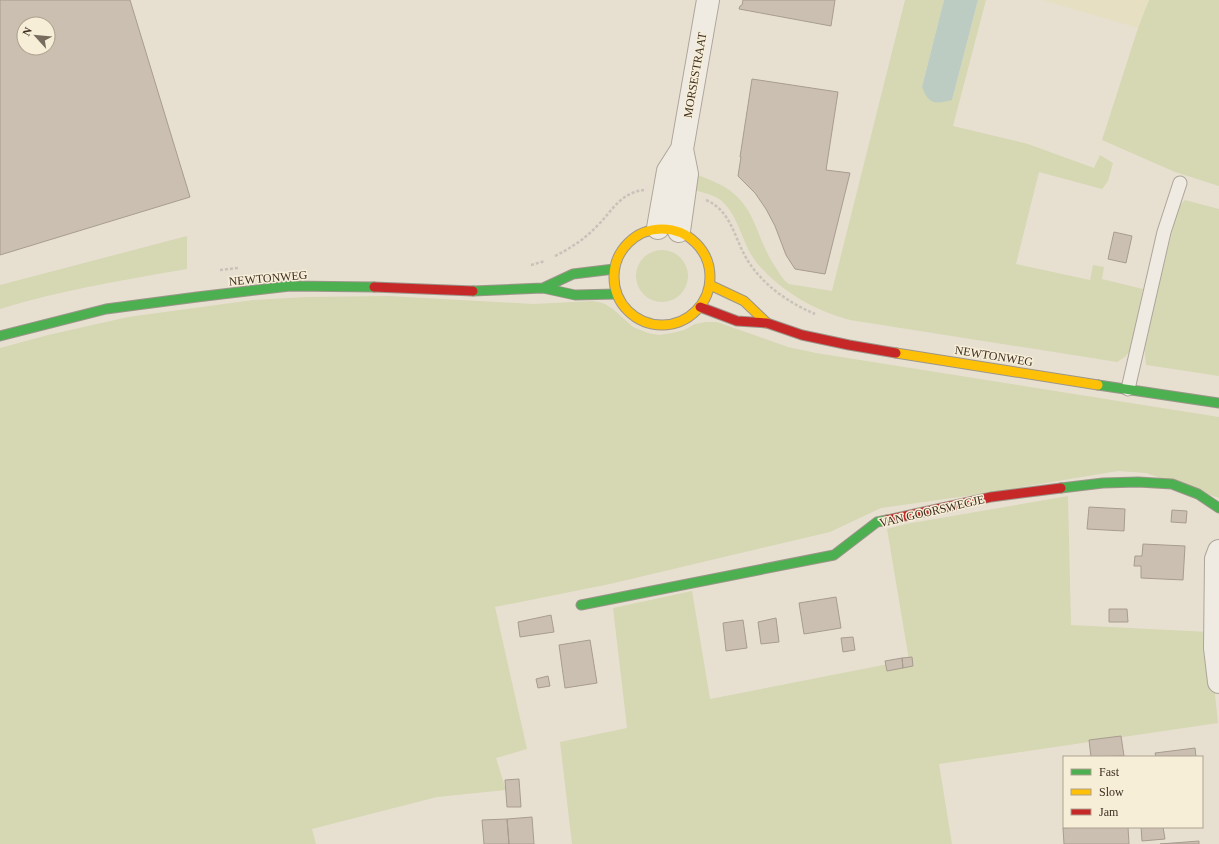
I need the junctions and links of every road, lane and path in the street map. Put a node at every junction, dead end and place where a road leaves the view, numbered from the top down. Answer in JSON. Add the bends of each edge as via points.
{"nodes":[{"id":1,"x":708,"y":0,"type":"edge"},
{"id":2,"x":1180,"y":183,"type":"dead end"},
{"id":3,"x":669,"y":230,"type":"junction"},
{"id":4,"x":614,"y":268,"type":"junction"},
{"id":5,"x":710,"y":285,"type":"junction"},
{"id":6,"x":543,"y":288,"type":"junction"},
{"id":7,"x":616,"y":294,"type":"junction"},
{"id":8,"x":700,"y":307,"type":"junction"},
{"id":9,"x":767,"y":323,"type":"junction"},
{"id":10,"x":0,"y":336,"type":"edge"},
{"id":11,"x":1128,"y":389,"type":"junction"},
{"id":12,"x":1219,"y":403,"type":"edge"},
{"id":13,"x":1219,"y":508,"type":"edge"},
{"id":14,"x":1219,"y":551,"type":"edge"},
{"id":15,"x":582,"y":605,"type":"dead end"},
{"id":16,"x":1219,"y":682,"type":"edge"}],
"edges":[{"from":1,"to":3,"type":"street","name":"MORSESTRAAT","via":[[682,149],[687,174]]},
{"from":2,"to":11,"type":"lane","via":[[1164,232]]},
{"from":3,"to":4,"type":"main road","via":[[643,232],[619,253]]},
{"from":3,"to":5,"type":"main road","via":[[691,238],[700,247],[707,259]]},
{"from":4,"to":6,"type":"main road","name":"NEWTONWEG","via":[[573,274]]},
{"from":4,"to":7,"type":"main road"},
{"from":5,"to":8,"type":"main road"},
{"from":5,"to":9,"type":"main road","name":"NEWTONWEG","via":[[744,301]]},
{"from":6,"to":7,"type":"main road","name":"NEWTONWEG","via":[[575,295]]},
{"from":6,"to":10,"type":"main road","name":"NEWTONWEG","via":[[482,290],[290,286],[106,310]]},
{"from":7,"to":8,"type":"main road","via":[[625,308],[638,319],[654,325],[671,324],[687,318]]},
{"from":8,"to":9,"type":"main road","name":"NEWTONWEG","via":[[737,321]]},
{"from":9,"to":11,"type":"main road","name":"NEWTONWEG","via":[[802,335],[849,345]]},
{"from":11,"to":12,"type":"main road","name":"NEWTONWEG"},
{"from":13,"to":15,"type":"main road","name":"VAN GOORSWEGJE","via":[[1198,494],[1172,484],[1138,482],[1103,483],[991,497],[877,522],[834,555]]},
{"from":14,"to":16,"type":"street","via":[[1216,559],[1216,648]]}]}
